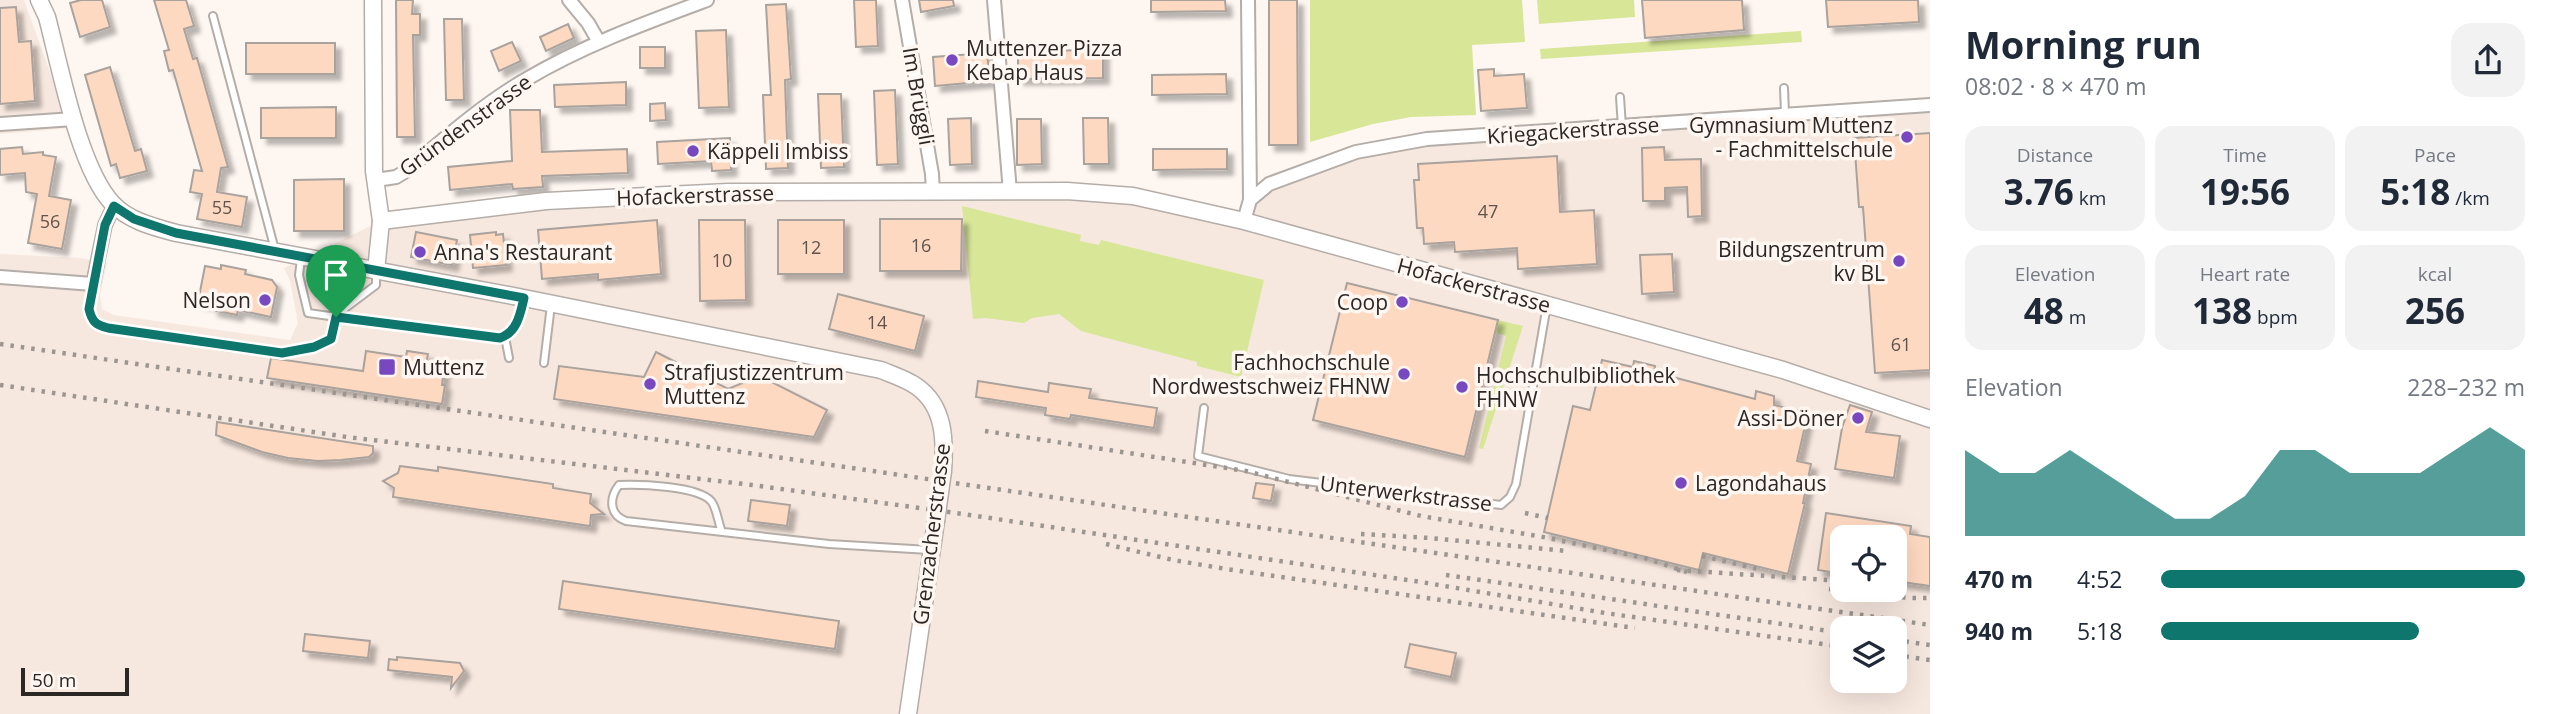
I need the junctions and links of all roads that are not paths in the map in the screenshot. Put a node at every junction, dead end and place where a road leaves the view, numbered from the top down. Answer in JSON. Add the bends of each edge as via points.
{"nodes":[{"id":1,"x":39,"y":0,"type":"edge"},
{"id":2,"x":373,"y":0,"type":"edge"},
{"id":3,"x":569,"y":0,"type":"edge"},
{"id":4,"x":707,"y":0,"type":"edge"},
{"id":5,"x":902,"y":0,"type":"edge"},
{"id":6,"x":994,"y":0,"type":"edge"},
{"id":7,"x":1248,"y":0,"type":"edge"},
{"id":8,"x":213,"y":16,"type":"dead end"},
{"id":9,"x":599,"y":42,"type":"junction"},
{"id":10,"x":1784,"y":88,"type":"dead end"},
{"id":11,"x":1620,"y":97,"type":"dead end"},
{"id":12,"x":1930,"y":105,"type":"edge"},
{"id":13,"x":1785,"y":114,"type":"junction"},
{"id":14,"x":74,"y":119,"type":"junction"},
{"id":15,"x":0,"y":124,"type":"edge"},
{"id":16,"x":1622,"y":127,"type":"junction"},
{"id":17,"x":376,"y":180,"type":"junction"},
{"id":18,"x":933,"y":192,"type":"junction"},
{"id":19,"x":1010,"y":192,"type":"junction"},
{"id":20,"x":1250,"y":200,"type":"junction"},
{"id":21,"x":114,"y":206,"type":"junction"},
{"id":22,"x":381,"y":221,"type":"junction"},
{"id":23,"x":1244,"y":221,"type":"junction"},
{"id":24,"x":276,"y":252,"type":"junction"},
{"id":25,"x":301,"y":257,"type":"junction"},
{"id":26,"x":376,"y":271,"type":"junction"},
{"id":27,"x":0,"y":277,"type":"edge"},
{"id":28,"x":93,"y":284,"type":"junction"},
{"id":29,"x":524,"y":298,"type":"junction"},
{"id":30,"x":551,"y":305,"type":"junction"},
{"id":31,"x":1546,"y":305,"type":"junction"},
{"id":32,"x":336,"y":317,"type":"junction"},
{"id":33,"x":505,"y":337,"type":"junction"},
{"id":34,"x":509,"y":358,"type":"dead end"},
{"id":35,"x":544,"y":363,"type":"dead end"},
{"id":36,"x":1204,"y":408,"type":"dead end"},
{"id":37,"x":1930,"y":419,"type":"edge"},
{"id":38,"x":722,"y":532,"type":"junction"},
{"id":39,"x":931,"y":550,"type":"junction"},
{"id":40,"x":908,"y":714,"type":"edge"}],
"edges":[{"from":1,"to":14,"type":"street"},
{"from":2,"to":17,"type":"street"},
{"from":3,"to":9,"type":"street"},
{"from":4,"to":9,"type":"street","name":"Gründenstrasse"},
{"from":5,"to":18,"type":"street","name":"Im Brüggli"},
{"from":6,"to":19,"type":"street"},
{"from":7,"to":20,"type":"street"},
{"from":8,"to":24,"type":"lane"},
{"from":9,"to":17,"type":"street","name":"Gründenstrasse","via":[[559,60],[494,100],[406,171]]},
{"from":10,"to":13,"type":"lane"},
{"from":11,"to":16,"type":"lane"},
{"from":12,"to":13,"type":"street","name":"Kriegackerstrasse"},
{"from":13,"to":16,"type":"street","name":"Kriegackerstrasse"},
{"from":14,"to":15,"type":"street"},
{"from":14,"to":21,"type":"street","via":[[95,178]]},
{"from":16,"to":20,"type":"street","name":"Kriegackerstrasse","via":[[1427,139],[1356,152],[1269,184]]},
{"from":17,"to":22,"type":"street"},
{"from":18,"to":19,"type":"street","name":"Hofackerstrasse"},
{"from":18,"to":22,"type":"street","name":"Hofackerstrasse","via":[[638,196],[546,201]]},
{"from":19,"to":23,"type":"street","name":"Hofackerstrasse","via":[[1125,195]]},
{"from":20,"to":23,"type":"street"},
{"from":21,"to":24,"type":"street","name":"Grenzacherstrasse","via":[[134,219],[176,233]]},
{"from":21,"to":28,"type":"street","via":[[105,225]]},
{"from":22,"to":26,"type":"street"},
{"from":23,"to":31,"type":"street","name":"Hofackerstrasse"},
{"from":24,"to":25,"type":"street","name":"Grenzacherstrasse"},
{"from":25,"to":26,"type":"street","name":"Grenzacherstrasse"},
{"from":25,"to":32,"type":"lane","via":[[299,275],[308,313]]},
{"from":26,"to":29,"type":"street","name":"Grenzacherstrasse"},
{"from":26,"to":32,"type":"lane","via":[[376,285]]},
{"from":27,"to":28,"type":"street"},
{"from":28,"to":32,"type":"lane","via":[[89,309],[96,325],[227,347],[282,353],[314,347],[331,339]]},
{"from":29,"to":30,"type":"street","name":"Grenzacherstrasse"},
{"from":29,"to":33,"type":"lane","via":[[515,328]]},
{"from":30,"to":35,"type":"lane"},
{"from":30,"to":39,"type":"street","name":"Grenzacherstrasse","bridge":true,"via":[[881,370],[915,385],[937,410],[944,447]]},
{"from":31,"to":36,"type":"lane","name":"Unterwerkstrasse","via":[[1516,484],[1501,505],[1289,479],[1198,456]]},
{"from":31,"to":37,"type":"street","name":"Hofackerstrasse","via":[[1821,382]]},
{"from":32,"to":33,"type":"lane"},
{"from":33,"to":34,"type":"lane"},
{"from":38,"to":38,"type":"lane","via":[[714,504],[699,493],[638,484],[620,485],[615,491],[612,510],[617,518]]},
{"from":38,"to":39,"type":"lane"},
{"from":39,"to":40,"type":"street","name":"Grenzacherstrasse"}]}
